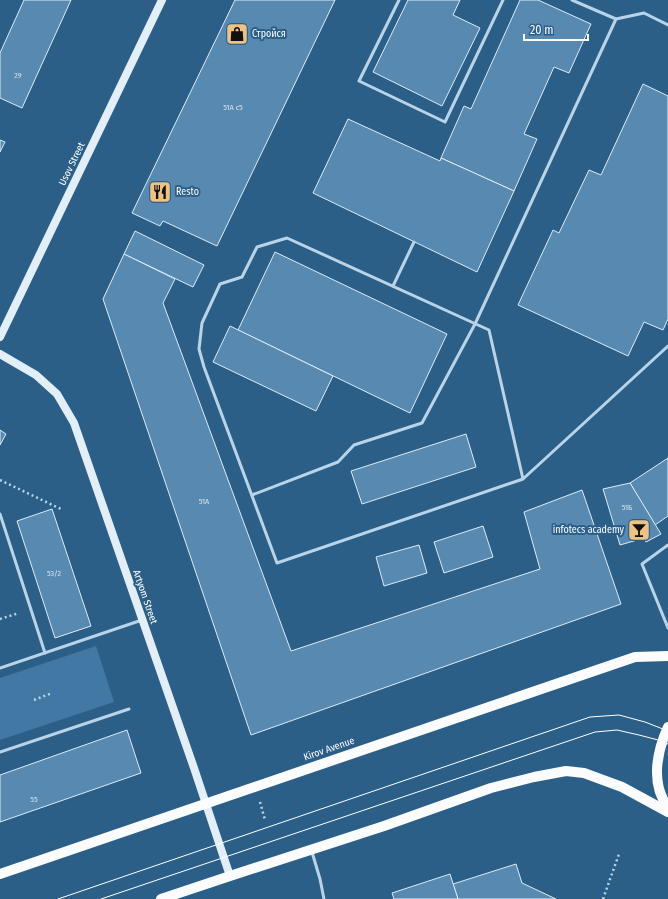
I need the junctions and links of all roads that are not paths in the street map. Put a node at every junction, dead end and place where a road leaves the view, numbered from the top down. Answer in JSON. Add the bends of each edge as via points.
{"nodes":[{"id":1,"x":162,"y":0,"type":"edge"},
{"id":2,"x":398,"y":0,"type":"edge"},
{"id":3,"x":503,"y":0,"type":"edge"},
{"id":4,"x":572,"y":0,"type":"edge"},
{"id":5,"x":616,"y":19,"type":"junction"},
{"id":6,"x":668,"y":25,"type":"edge"},
{"id":7,"x":414,"y":242,"type":"dead end"},
{"id":8,"x":393,"y":286,"type":"junction"},
{"id":9,"x":475,"y":324,"type":"junction"},
{"id":10,"x":0,"y":337,"type":"edge"},
{"id":11,"x":668,"y":346,"type":"edge"},
{"id":12,"x":0,"y":354,"type":"edge"},
{"id":13,"x":523,"y":479,"type":"junction"},
{"id":14,"x":252,"y":495,"type":"junction"},
{"id":15,"x":0,"y":514,"type":"edge"},
{"id":16,"x":668,"y":545,"type":"edge"},
{"id":17,"x":142,"y":620,"type":"junction"},
{"id":18,"x":668,"y":628,"type":"edge"},
{"id":19,"x":45,"y":653,"type":"junction"},
{"id":20,"x":668,"y":656,"type":"edge"},
{"id":21,"x":0,"y":668,"type":"edge"},
{"id":22,"x":129,"y":709,"type":"dead end"},
{"id":23,"x":668,"y":727,"type":"edge"},
{"id":24,"x":0,"y":752,"type":"edge"},
{"id":25,"x":206,"y":804,"type":"junction"},
{"id":26,"x":668,"y":807,"type":"edge"},
{"id":27,"x":668,"y":812,"type":"edge"},
{"id":28,"x":311,"y":850,"type":"junction"},
{"id":29,"x":0,"y":874,"type":"edge"},
{"id":30,"x":230,"y":876,"type":"junction"},
{"id":31,"x":160,"y":899,"type":"edge"},
{"id":32,"x":324,"y":899,"type":"edge"}],
"edges":[{"from":1,"to":10,"type":"main road","name":"Usov Street"},
{"from":2,"to":3,"type":"lane","via":[[359,81],[445,122]]},
{"from":4,"to":5,"type":"lane"},
{"from":5,"to":6,"type":"lane","via":[[644,13]]},
{"from":5,"to":9,"type":"lane"},
{"from":7,"to":8,"type":"lane"},
{"from":8,"to":9,"type":"lane"},
{"from":8,"to":14,"type":"lane","via":[[287,238],[257,247],[242,277],[220,284],[202,323],[199,349]]},
{"from":9,"to":13,"type":"lane","via":[[489,330]]},
{"from":9,"to":14,"type":"lane","via":[[422,423],[354,445],[338,462]]},
{"from":11,"to":13,"type":"lane"},
{"from":12,"to":17,"type":"main road","name":"Artyom Street","via":[[36,375],[57,394],[74,423]]},
{"from":13,"to":14,"type":"lane","via":[[277,563]]},
{"from":15,"to":19,"type":"lane"},
{"from":16,"to":18,"type":"lane","via":[[642,564]]},
{"from":17,"to":19,"type":"lane"},
{"from":17,"to":25,"type":"main road","name":"Artyom Street"},
{"from":19,"to":21,"type":"lane"},
{"from":20,"to":25,"type":"main road","name":"Kirov Avenue","via":[[635,658]]},
{"from":22,"to":24,"type":"lane"},
{"from":23,"to":26,"type":"main road","via":[[662,741],[657,771],[661,795]]},
{"from":25,"to":29,"type":"main road","name":"Kirov Avenue"},
{"from":25,"to":30,"type":"main road","name":"Artyom Street"},
{"from":27,"to":28,"type":"main road","via":[[603,780],[584,773],[566,771],[491,788]]},
{"from":28,"to":30,"type":"main road"},
{"from":28,"to":32,"type":"lane"},
{"from":30,"to":31,"type":"main road"}]}
